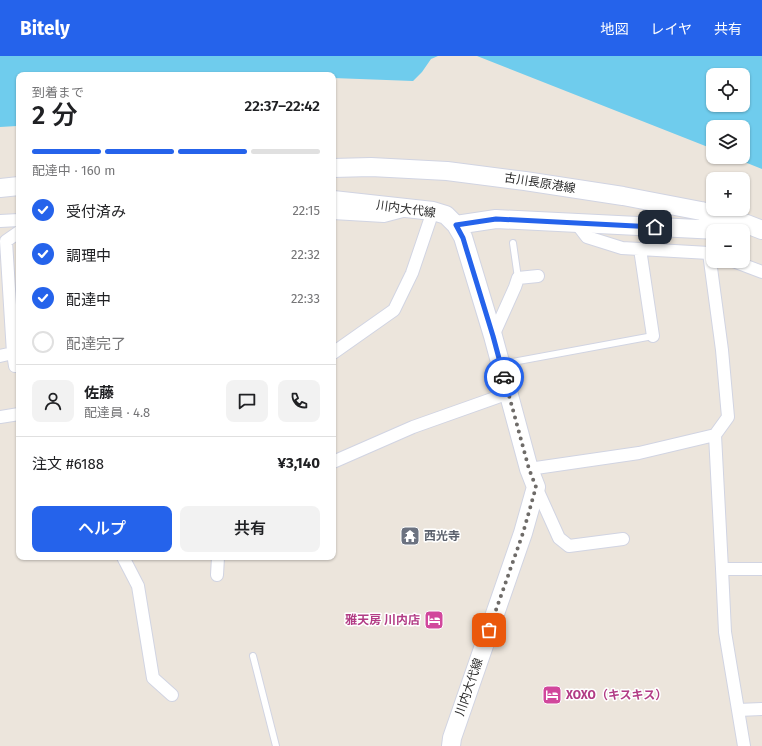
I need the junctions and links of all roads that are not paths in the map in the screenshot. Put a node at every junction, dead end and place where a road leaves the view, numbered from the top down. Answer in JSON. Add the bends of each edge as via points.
{"nodes":[{"id":1,"x":336,"y":168,"type":"edge"},
{"id":2,"x":16,"y":186,"type":"edge"},
{"id":3,"x":0,"y":188,"type":"edge"},
{"id":4,"x":336,"y":200,"type":"edge"},
{"id":5,"x":409,"y":209,"type":"junction"},
{"id":6,"x":433,"y":211,"type":"junction"},
{"id":7,"x":336,"y":213,"type":"edge"},
{"id":8,"x":16,"y":220,"type":"edge"},
{"id":9,"x":0,"y":221,"type":"edge"},
{"id":10,"x":744,"y":223,"type":"junction"},
{"id":11,"x":577,"y":224,"type":"junction"},
{"id":12,"x":456,"y":225,"type":"junction"},
{"id":13,"x":762,"y":230,"type":"edge"},
{"id":14,"x":16,"y":234,"type":"edge"},
{"id":15,"x":513,"y":243,"type":"dead end"},
{"id":16,"x":640,"y":249,"type":"junction"},
{"id":17,"x":706,"y":254,"type":"edge"},
{"id":18,"x":713,"y":268,"type":"edge"},
{"id":19,"x":750,"y":268,"type":"edge"},
{"id":20,"x":762,"y":272,"type":"edge"},
{"id":21,"x":538,"y":276,"type":"dead end"},
{"id":22,"x":518,"y":278,"type":"junction"},
{"id":23,"x":493,"y":336,"type":"junction"},
{"id":24,"x":652,"y":336,"type":"joint"},
{"id":25,"x":336,"y":351,"type":"edge"},
{"id":26,"x":13,"y":353,"type":"junction"},
{"id":27,"x":0,"y":356,"type":"edge"},
{"id":28,"x":501,"y":364,"type":"junction"},
{"id":29,"x":16,"y":366,"type":"edge"},
{"id":30,"x":509,"y":393,"type":"junction"},
{"id":31,"x":16,"y":414,"type":"edge"},
{"id":32,"x":0,"y":417,"type":"edge"},
{"id":33,"x":715,"y":435,"type":"junction"},
{"id":34,"x":336,"y":461,"type":"edge"},
{"id":35,"x":529,"y":469,"type":"junction"},
{"id":36,"x":536,"y":487,"type":"junction"},
{"id":37,"x":623,"y":539,"type":"dead end"},
{"id":38,"x":125,"y":560,"type":"edge"},
{"id":39,"x":218,"y":560,"type":"edge"},
{"id":40,"x":722,"y":569,"type":"junction"},
{"id":41,"x":762,"y":569,"type":"edge"},
{"id":42,"x":217,"y":575,"type":"dead end"},
{"id":43,"x":253,"y":656,"type":"dead end"},
{"id":44,"x":172,"y":695,"type":"dead end"},
{"id":45,"x":762,"y":709,"type":"edge"},
{"id":46,"x":738,"y":710,"type":"junction"},
{"id":47,"x":453,"y":745,"type":"edge"},
{"id":48,"x":276,"y":746,"type":"edge"},
{"id":49,"x":744,"y":746,"type":"edge"}],
"edges":[{"from":1,"to":10,"type":"main road","name":"古川長原港線","via":[[410,168],[486,175],[623,196],[701,211]]},
{"from":2,"to":3,"type":"main road"},
{"from":4,"to":5,"type":"main road","name":"川内大代線"},
{"from":5,"to":6,"type":"main road","name":"川内大代線"},
{"from":5,"to":7,"type":"street","via":[[384,216]]},
{"from":6,"to":12,"type":"main road","name":"川内大代線","via":[[446,215]]},
{"from":6,"to":25,"type":"street","via":[[412,273],[394,310]]},
{"from":8,"to":9,"type":"street"},
{"from":10,"to":11,"type":"main road","via":[[718,230]]},
{"from":10,"to":13,"type":"main road","name":"古川長原港線"},
{"from":11,"to":12,"type":"main road","via":[[496,219]]},
{"from":11,"to":16,"type":"street","via":[[587,237],[622,248]]},
{"from":12,"to":23,"type":"main road","name":"川内大代線","via":[[463,238]]},
{"from":14,"to":26,"type":"street","via":[[6,241]]},
{"from":15,"to":22,"type":"lane"},
{"from":16,"to":17,"type":"street"},
{"from":16,"to":24,"type":"street"},
{"from":18,"to":33,"type":"street","via":[[728,417]]},
{"from":19,"to":20,"type":"street"},
{"from":21,"to":22,"type":"street"},
{"from":22,"to":23,"type":"street"},
{"from":23,"to":28,"type":"main road","name":"川内大代線"},
{"from":24,"to":28,"type":"lane"},
{"from":26,"to":27,"type":"street"},
{"from":26,"to":29,"type":"street"},
{"from":28,"to":30,"type":"main road","name":"川内大代線"},
{"from":30,"to":34,"type":"street","via":[[413,427]]},
{"from":30,"to":35,"type":"main road","name":"川内大代線"},
{"from":31,"to":32,"type":"street"},
{"from":33,"to":35,"type":"street","via":[[639,453]]},
{"from":33,"to":40,"type":"street"},
{"from":35,"to":36,"type":"main road","name":"川内大代線"},
{"from":36,"to":37,"type":"street","via":[[559,538],[569,546]]},
{"from":36,"to":47,"type":"main road","name":"川内大代線","via":[[523,533],[452,738]]},
{"from":38,"to":44,"type":"street","via":[[138,586],[153,678]]},
{"from":39,"to":42,"type":"street"},
{"from":40,"to":41,"type":"street"},
{"from":40,"to":46,"type":"street","via":[[725,632]]},
{"from":43,"to":48,"type":"lane"},
{"from":45,"to":46,"type":"street"},
{"from":46,"to":49,"type":"street"}]}
